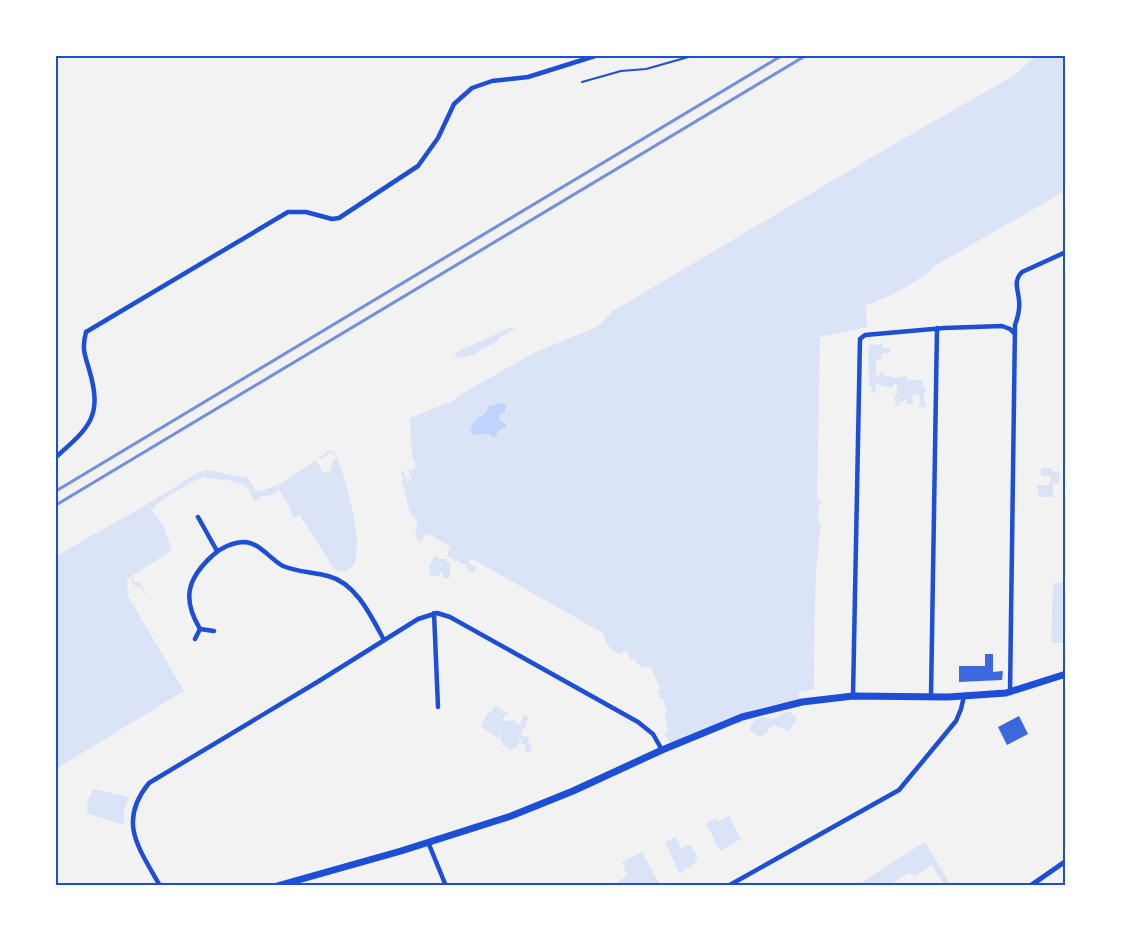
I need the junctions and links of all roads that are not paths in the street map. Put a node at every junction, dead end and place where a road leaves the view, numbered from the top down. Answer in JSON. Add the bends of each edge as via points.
{"nodes":[{"id":1,"x":595,"y":56,"type":"edge"},
{"id":2,"x":692,"y":56,"type":"edge"},
{"id":3,"x":582,"y":82,"type":"dead end"},
{"id":4,"x":1065,"y":252,"type":"edge"},
{"id":5,"x":936,"y":328,"type":"junction"},
{"id":6,"x":1015,"y":334,"type":"junction"},
{"id":7,"x":56,"y":457,"type":"edge"},
{"id":8,"x":198,"y":517,"type":"dead end"},
{"id":9,"x":217,"y":551,"type":"junction"},
{"id":10,"x":434,"y":613,"type":"junction"},
{"id":11,"x":200,"y":629,"type":"junction"},
{"id":12,"x":214,"y":631,"type":"dead end"},
{"id":13,"x":195,"y":639,"type":"dead end"},
{"id":14,"x":384,"y":640,"type":"junction"},
{"id":15,"x":1065,"y":674,"type":"edge"},
{"id":16,"x":1010,"y":693,"type":"junction"},
{"id":17,"x":853,"y":696,"type":"junction"},
{"id":18,"x":964,"y":696,"type":"junction"},
{"id":19,"x":931,"y":697,"type":"junction"},
{"id":20,"x":438,"y":708,"type":"dead end"},
{"id":21,"x":662,"y":750,"type":"junction"},
{"id":22,"x":428,"y":842,"type":"junction"},
{"id":23,"x":1065,"y":861,"type":"edge"},
{"id":24,"x":160,"y":885,"type":"edge"},
{"id":25,"x":277,"y":885,"type":"edge"},
{"id":26,"x":446,"y":885,"type":"edge"},
{"id":27,"x":728,"y":885,"type":"edge"},
{"id":28,"x":1030,"y":885,"type":"edge"}],
"edges":[{"from":1,"to":7,"type":"street","via":[[528,77],[492,81],[472,88],[454,104],[438,138],[418,166],[352,210],[332,219],[288,212],[86,332],[82,347],[96,394],[91,418],[81,435]]},
{"from":2,"to":3,"type":"lane"},
{"from":4,"to":6,"type":"street","via":[[1018,275]]},
{"from":5,"to":6,"type":"street","via":[[1002,327]]},
{"from":5,"to":17,"type":"street","via":[[865,335],[860,339]]},
{"from":5,"to":19,"type":"street"},
{"from":6,"to":16,"type":"street"},
{"from":8,"to":9,"type":"street"},
{"from":9,"to":11,"type":"street","via":[[195,574],[190,587],[191,605]]},
{"from":9,"to":14,"type":"street","via":[[232,544],[250,543],[290,569],[342,581],[355,593]]},
{"from":10,"to":14,"type":"street"},
{"from":10,"to":20,"type":"street"},
{"from":10,"to":21,"type":"street","via":[[450,617],[638,722],[653,734]]},
{"from":11,"to":12,"type":"street"},
{"from":11,"to":13,"type":"street"},
{"from":14,"to":24,"type":"street","via":[[149,783],[134,807],[132,827]]},
{"from":15,"to":16,"type":"main road"},
{"from":16,"to":18,"type":"main road"},
{"from":17,"to":19,"type":"main road"},
{"from":17,"to":21,"type":"main road","via":[[802,702],[742,717]]},
{"from":18,"to":19,"type":"main road"},
{"from":18,"to":27,"type":"street","via":[[956,721],[901,788]]},
{"from":21,"to":22,"type":"main road","via":[[543,804]]},
{"from":22,"to":25,"type":"main road"},
{"from":22,"to":26,"type":"street"},
{"from":23,"to":28,"type":"street"}]}
